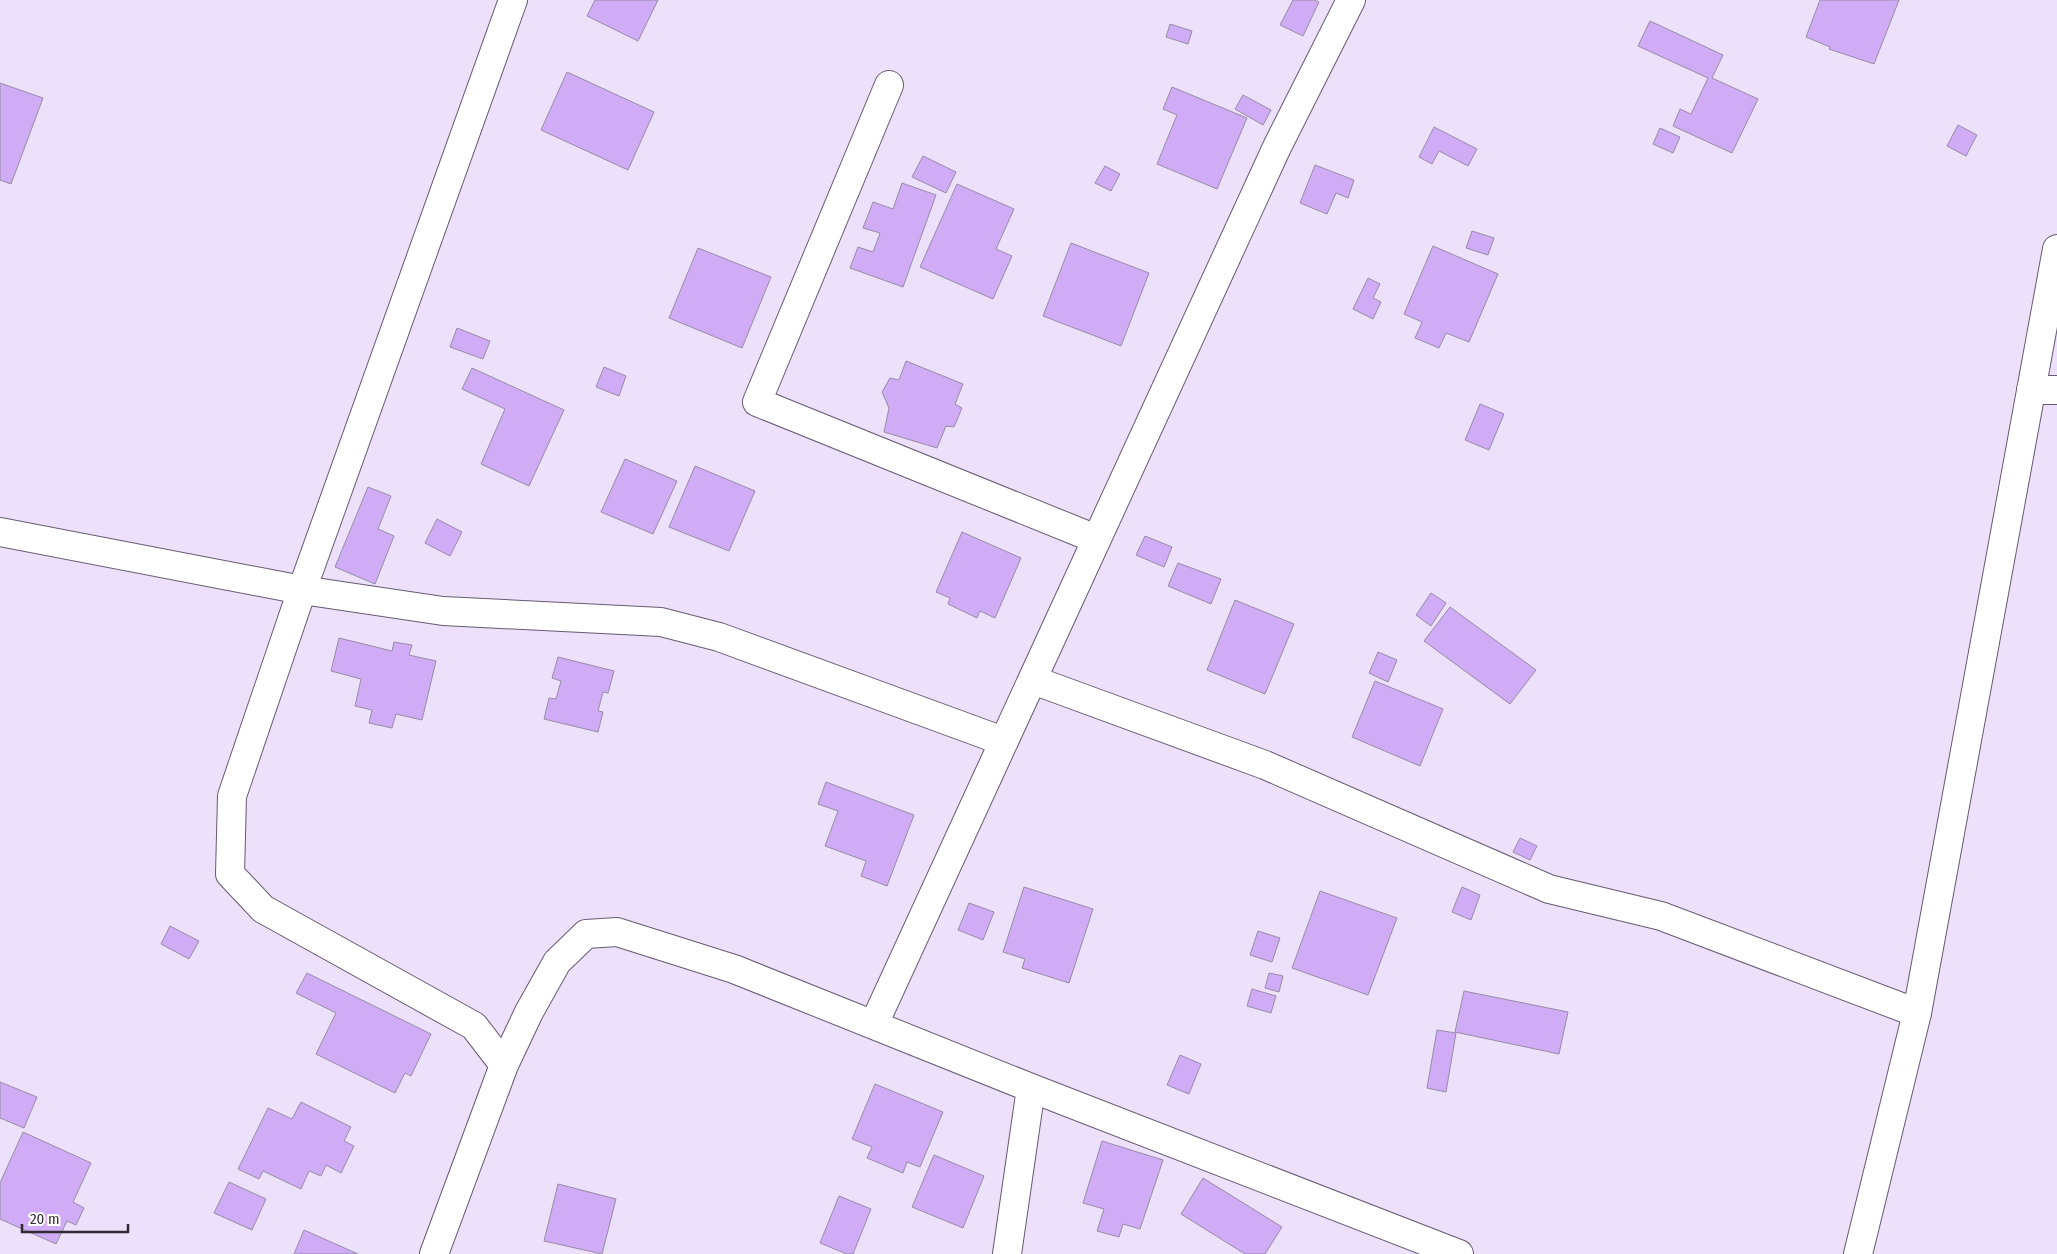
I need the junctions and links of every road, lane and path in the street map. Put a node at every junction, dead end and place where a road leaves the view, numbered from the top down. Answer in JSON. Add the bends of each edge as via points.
{"nodes":[{"id":1,"x":513,"y":0,"type":"edge"},
{"id":2,"x":1351,"y":0,"type":"edge"},
{"id":3,"x":889,"y":85,"type":"dead end"},
{"id":4,"x":2057,"y":249,"type":"edge"},
{"id":5,"x":2044,"y":390,"type":"edge"},
{"id":6,"x":0,"y":532,"type":"edge"},
{"id":7,"x":1096,"y":539,"type":"junction"},
{"id":8,"x":302,"y":590,"type":"junction"},
{"id":9,"x":1033,"y":680,"type":"junction"},
{"id":10,"x":1002,"y":741,"type":"junction"},
{"id":11,"x":1917,"y":1013,"type":"junction"},
{"id":12,"x":874,"y":1024,"type":"junction"},
{"id":13,"x":504,"y":1065,"type":"junction"},
{"id":14,"x":1031,"y":1088,"type":"junction"},
{"id":15,"x":434,"y":1254,"type":"edge"},
{"id":16,"x":1007,"y":1254,"type":"edge"},
{"id":17,"x":1459,"y":1254,"type":"edge"},
{"id":18,"x":1858,"y":1254,"type":"edge"}],
"edges":[{"from":1,"to":8,"type":"street"},
{"from":2,"to":7,"type":"street","via":[[1278,147]]},
{"from":3,"to":7,"type":"street","via":[[757,402]]},
{"from":4,"to":5,"type":"street"},
{"from":5,"to":11,"type":"street"},
{"from":6,"to":8,"type":"street"},
{"from":7,"to":9,"type":"street"},
{"from":8,"to":10,"type":"street","via":[[443,611],[662,622],[719,638]]},
{"from":8,"to":13,"type":"street","via":[[232,796],[230,874],[263,909],[474,1026]]},
{"from":9,"to":10,"type":"street"},
{"from":9,"to":11,"type":"street","via":[[1265,765],[1549,890],[1661,916]]},
{"from":10,"to":12,"type":"street"},
{"from":11,"to":18,"type":"street"},
{"from":12,"to":13,"type":"street","via":[[734,968],[662,945],[617,932],[586,934],[557,962]]},
{"from":12,"to":14,"type":"street"},
{"from":13,"to":15,"type":"street"},
{"from":14,"to":16,"type":"street"},
{"from":14,"to":17,"type":"street"}]}
